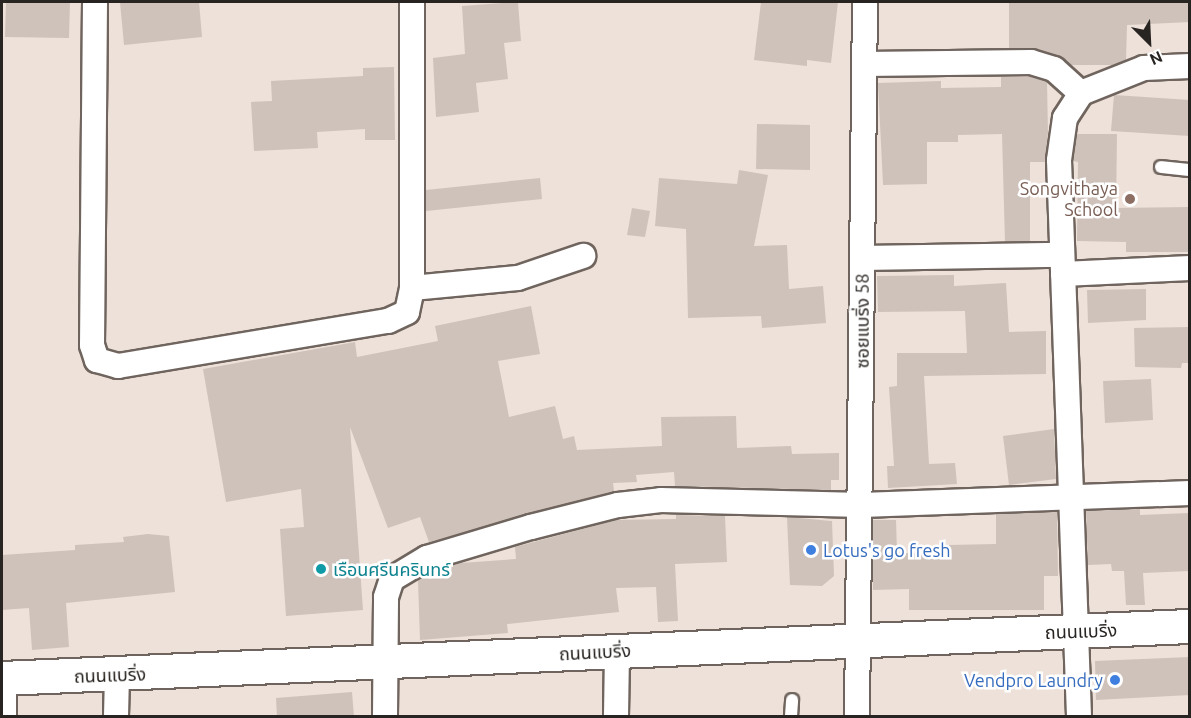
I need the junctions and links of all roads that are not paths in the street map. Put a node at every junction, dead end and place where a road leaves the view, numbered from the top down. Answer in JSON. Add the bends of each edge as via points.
{"nodes":[{"id":1,"x":95,"y":2,"type":"edge"},
{"id":2,"x":412,"y":2,"type":"edge"},
{"id":3,"x":865,"y":2,"type":"edge"},
{"id":4,"x":864,"y":64,"type":"junction"},
{"id":5,"x":1190,"y":66,"type":"edge"},
{"id":6,"x":1081,"y":93,"type":"junction"},
{"id":7,"x":1161,"y":166,"type":"dead end"},
{"id":8,"x":1190,"y":170,"type":"edge"},
{"id":9,"x":583,"y":256,"type":"dead end"},
{"id":10,"x":862,"y":258,"type":"junction"},
{"id":11,"x":1063,"y":264,"type":"junction"},
{"id":12,"x":1190,"y":268,"type":"edge"},
{"id":13,"x":412,"y":288,"type":"junction"},
{"id":14,"x":1190,"y":493,"type":"edge"},
{"id":15,"x":1073,"y":497,"type":"junction"},
{"id":16,"x":862,"y":505,"type":"junction"},
{"id":17,"x":1190,"y":626,"type":"edge"},
{"id":18,"x":1078,"y":631,"type":"junction"},
{"id":19,"x":860,"y":640,"type":"junction"},
{"id":20,"x":617,"y":651,"type":"junction"},
{"id":21,"x":386,"y":664,"type":"junction"},
{"id":22,"x":117,"y":675,"type":"junction"},
{"id":23,"x":3,"y":678,"type":"edge"},
{"id":24,"x":792,"y":700,"type":"dead end"},
{"id":25,"x":4,"y":717,"type":"edge"},
{"id":26,"x":116,"y":717,"type":"edge"},
{"id":27,"x":385,"y":717,"type":"edge"},
{"id":28,"x":616,"y":717,"type":"edge"},
{"id":29,"x":791,"y":717,"type":"edge"},
{"id":30,"x":857,"y":717,"type":"edge"},
{"id":31,"x":1079,"y":717,"type":"edge"}],
"edges":[{"from":1,"to":13,"type":"street","via":[[92,332],[97,360],[118,366],[388,321],[407,312]]},
{"from":2,"to":13,"type":"street"},
{"from":3,"to":4,"type":"street","name":"ซอยแบริ่ง 58"},
{"from":4,"to":6,"type":"street","via":[[1031,62],[1054,69]]},
{"from":4,"to":10,"type":"street","name":"ซอยแบริ่ง 58"},
{"from":5,"to":6,"type":"street","via":[[1144,68]]},
{"from":6,"to":11,"type":"street","via":[[1065,118],[1061,135]]},
{"from":7,"to":8,"type":"lane"},
{"from":9,"to":13,"type":"street","via":[[518,278]]},
{"from":10,"to":11,"type":"street"},
{"from":10,"to":16,"type":"street","name":"ซอยแบริ่ง 58"},
{"from":11,"to":12,"type":"street"},
{"from":11,"to":15,"type":"street"},
{"from":14,"to":15,"type":"street"},
{"from":15,"to":16,"type":"street"},
{"from":15,"to":18,"type":"street"},
{"from":16,"to":19,"type":"street","name":"ซอยแบริ่ง 58"},
{"from":16,"to":21,"type":"street","via":[[661,500],[618,505],[427,558],[392,579],[386,597]]},
{"from":17,"to":18,"type":"main road","name":"ถนนแบริ่ง"},
{"from":18,"to":19,"type":"main road","name":"ถนนแบริ่ง"},
{"from":18,"to":31,"type":"street"},
{"from":19,"to":20,"type":"main road","name":"ถนนแบริ่ง"},
{"from":19,"to":30,"type":"street","name":"ซอยแบริ่ง 58"},
{"from":20,"to":21,"type":"main road","name":"ถนนแบริ่ง"},
{"from":20,"to":28,"type":"street"},
{"from":21,"to":22,"type":"main road","name":"ถนนแบริ่ง"},
{"from":21,"to":27,"type":"street"},
{"from":22,"to":23,"type":"main road","name":"ถนนแบริ่ง"},
{"from":22,"to":26,"type":"street"},
{"from":23,"to":25,"type":"street"},
{"from":24,"to":29,"type":"lane"}]}
